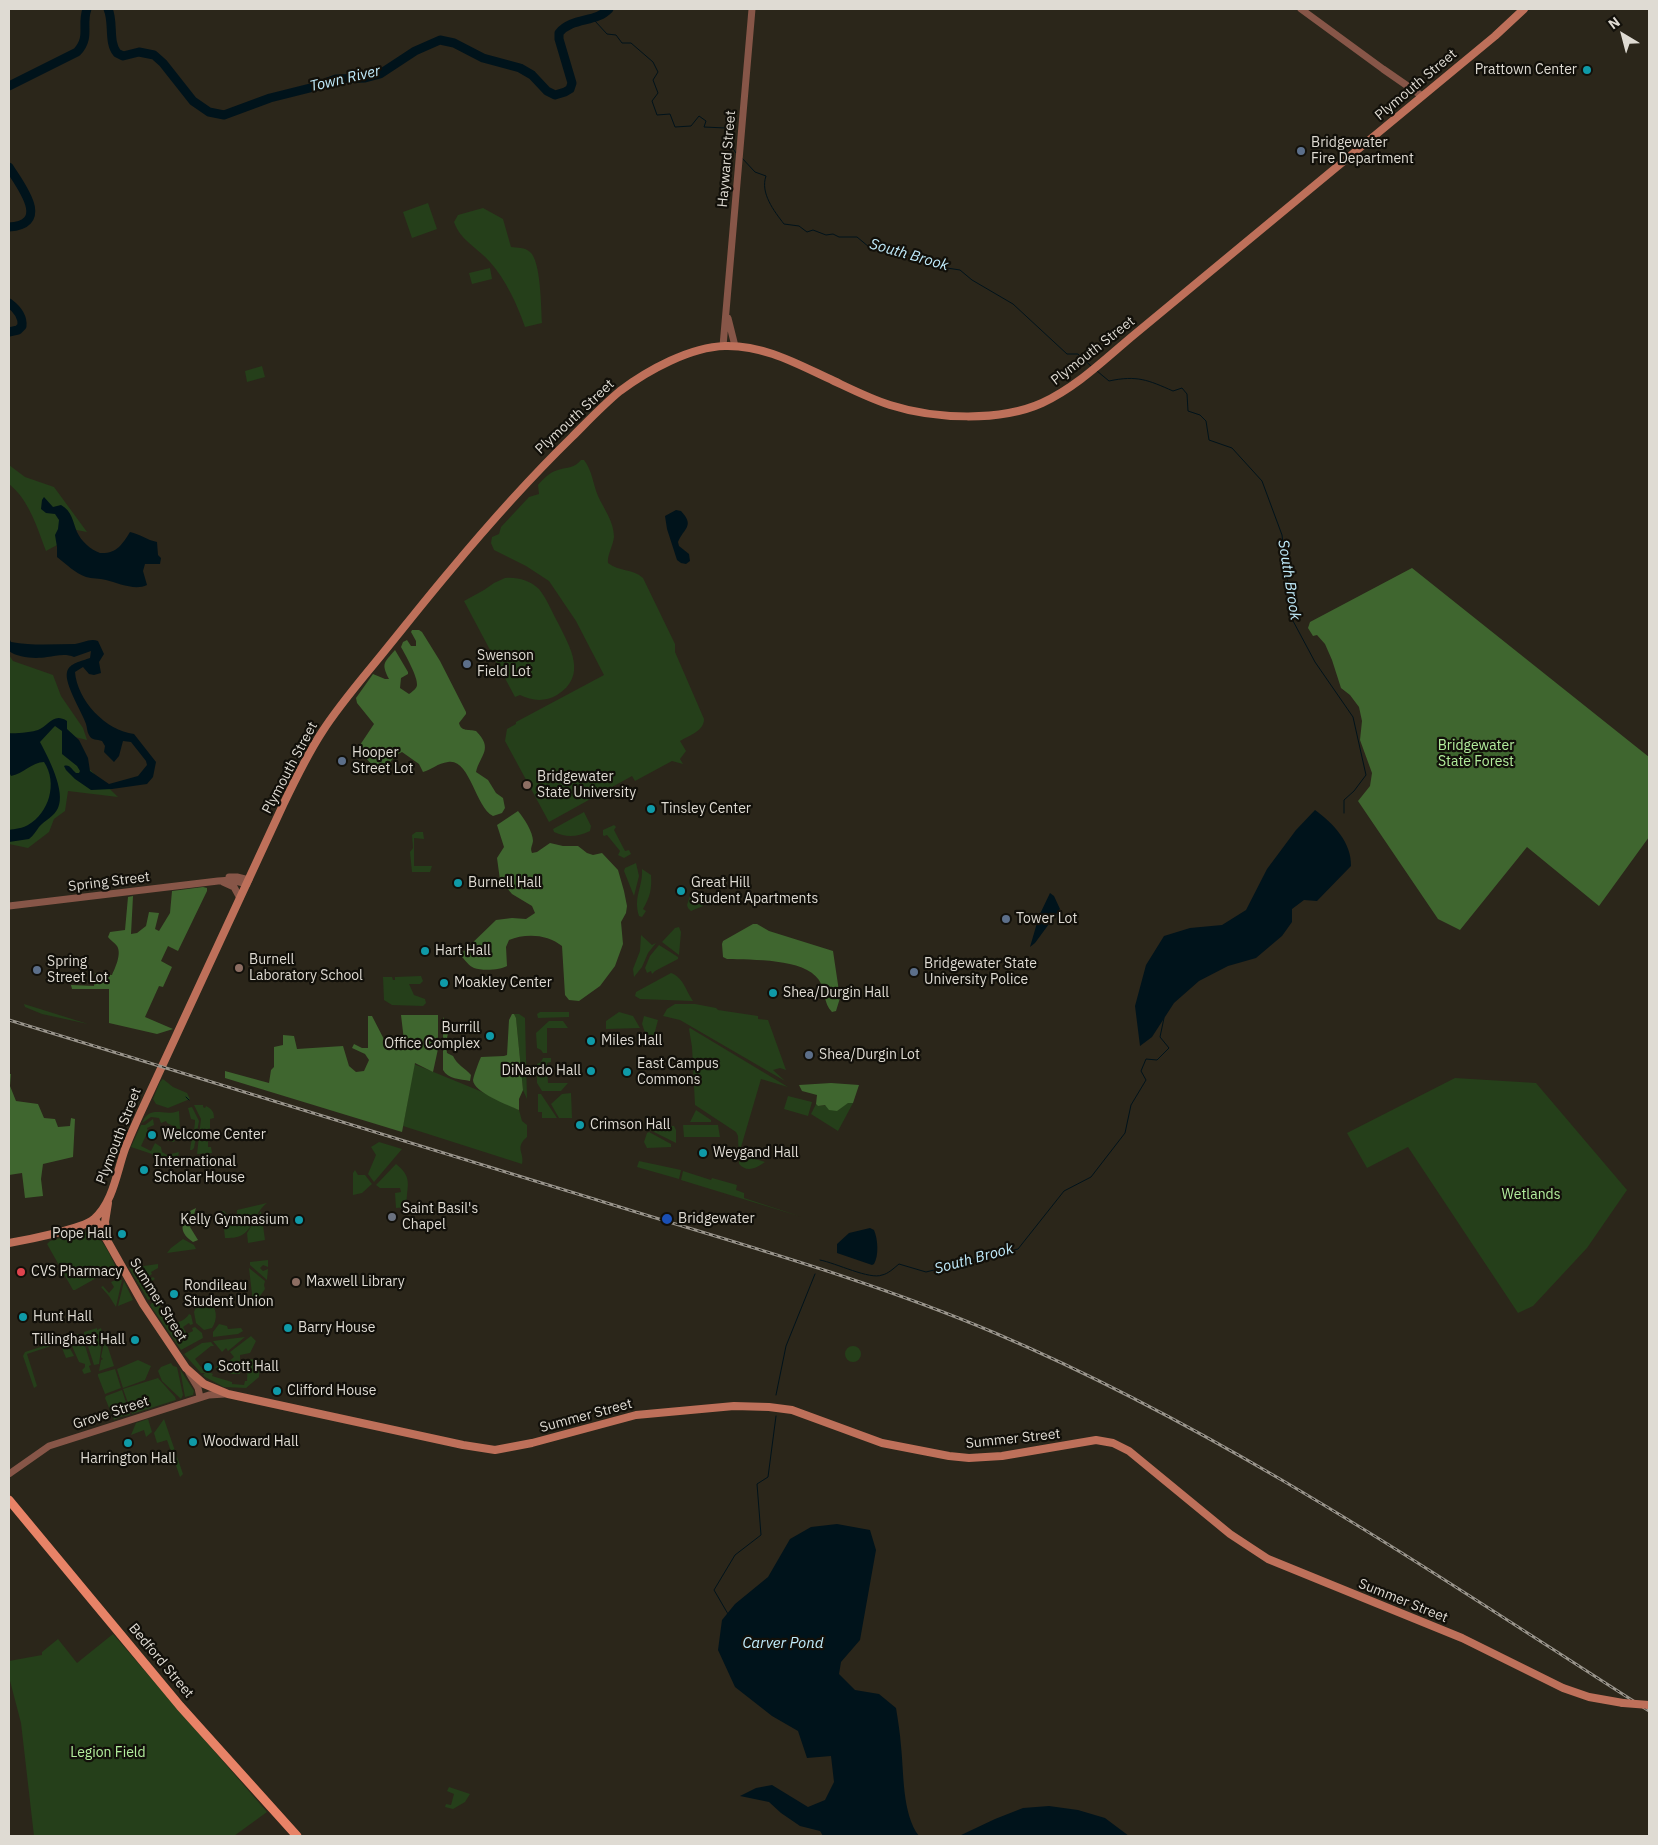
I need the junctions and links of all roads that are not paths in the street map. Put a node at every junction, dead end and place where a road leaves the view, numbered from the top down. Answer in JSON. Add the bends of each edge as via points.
{"nodes":[{"id":1,"x":1301,"y":9,"type":"edge"},
{"id":2,"x":1524,"y":9,"type":"edge"},
{"id":3,"x":753,"y":10,"type":"edge"},
{"id":4,"x":1422,"y":96,"type":"junction"},
{"id":5,"x":727,"y":312,"type":"junction"},
{"id":6,"x":723,"y":346,"type":"junction"},
{"id":7,"x":735,"y":346,"type":"junction"},
{"id":8,"x":215,"y":881,"type":"junction"},
{"id":9,"x":248,"y":882,"type":"junction"},
{"id":10,"x":240,"y":898,"type":"junction"},
{"id":11,"x":9,"y":906,"type":"edge"},
{"id":12,"x":110,"y":1195,"type":"junction"},
{"id":13,"x":95,"y":1219,"type":"junction"},
{"id":14,"x":9,"y":1243,"type":"edge"},
{"id":15,"x":110,"y":1244,"type":"junction"},
{"id":16,"x":186,"y":1368,"type":"junction"},
{"id":17,"x":228,"y":1394,"type":"junction"},
{"id":18,"x":200,"y":1397,"type":"junction"},
{"id":19,"x":9,"y":1474,"type":"edge"},
{"id":20,"x":9,"y":1500,"type":"edge"},
{"id":21,"x":1649,"y":1704,"type":"edge"},
{"id":22,"x":297,"y":1836,"type":"edge"}],
"edges":[{"from":1,"to":4,"type":"street"},
{"from":2,"to":4,"type":"main road","name":"Plymouth Street"},
{"from":3,"to":5,"type":"street","name":"Hayward Street"},
{"from":4,"to":7,"type":"main road","name":"Plymouth Street","via":[[1094,367],[1058,395],[1034,406],[994,415],[912,411],[885,404],[782,357]]},
{"from":5,"to":6,"type":"street","name":"Hayward Street"},
{"from":5,"to":7,"type":"street","name":"Hayward Street"},
{"from":6,"to":7,"type":"main road","name":"Plymouth Street"},
{"from":6,"to":9,"type":"main road","name":"Plymouth Street","via":[[684,355],[621,390],[500,511],[395,637],[323,731],[300,770]]},
{"from":8,"to":9,"type":"street","name":"Spring Street"},
{"from":8,"to":10,"type":"street","via":[[231,885]]},
{"from":8,"to":11,"type":"street","name":"Spring Street"},
{"from":9,"to":10,"type":"main road","name":"Plymouth Street"},
{"from":10,"to":12,"type":"main road","name":"Plymouth Street","via":[[131,1134]]},
{"from":12,"to":13,"type":"main road","name":"Plymouth Street"},
{"from":12,"to":15,"type":"main road","name":"Summer Street","via":[[105,1222]]},
{"from":13,"to":14,"type":"main road"},
{"from":13,"to":15,"type":"main road","name":"Summer Street"},
{"from":15,"to":16,"type":"main road","name":"Summer Street","via":[[145,1307]]},
{"from":16,"to":17,"type":"main road","name":"Summer Street","via":[[204,1384]]},
{"from":16,"to":18,"type":"street","name":"Summer Street"},
{"from":17,"to":18,"type":"street","name":"Grove Street"},
{"from":17,"to":21,"type":"main road","name":"Summer Street","bridge":true,"via":[[489,1449],[532,1444],[631,1416],[734,1406],[792,1410],[882,1443],[959,1457],[1002,1456],[1086,1441],[1105,1441],[1129,1451],[1230,1534],[1268,1559],[1462,1638],[1563,1688],[1589,1697]]},
{"from":18,"to":19,"type":"street","name":"Grove Street","via":[[49,1446]]},
{"from":20,"to":22,"type":"main road","name":"Bedford Street","via":[[190,1717]]}]}
